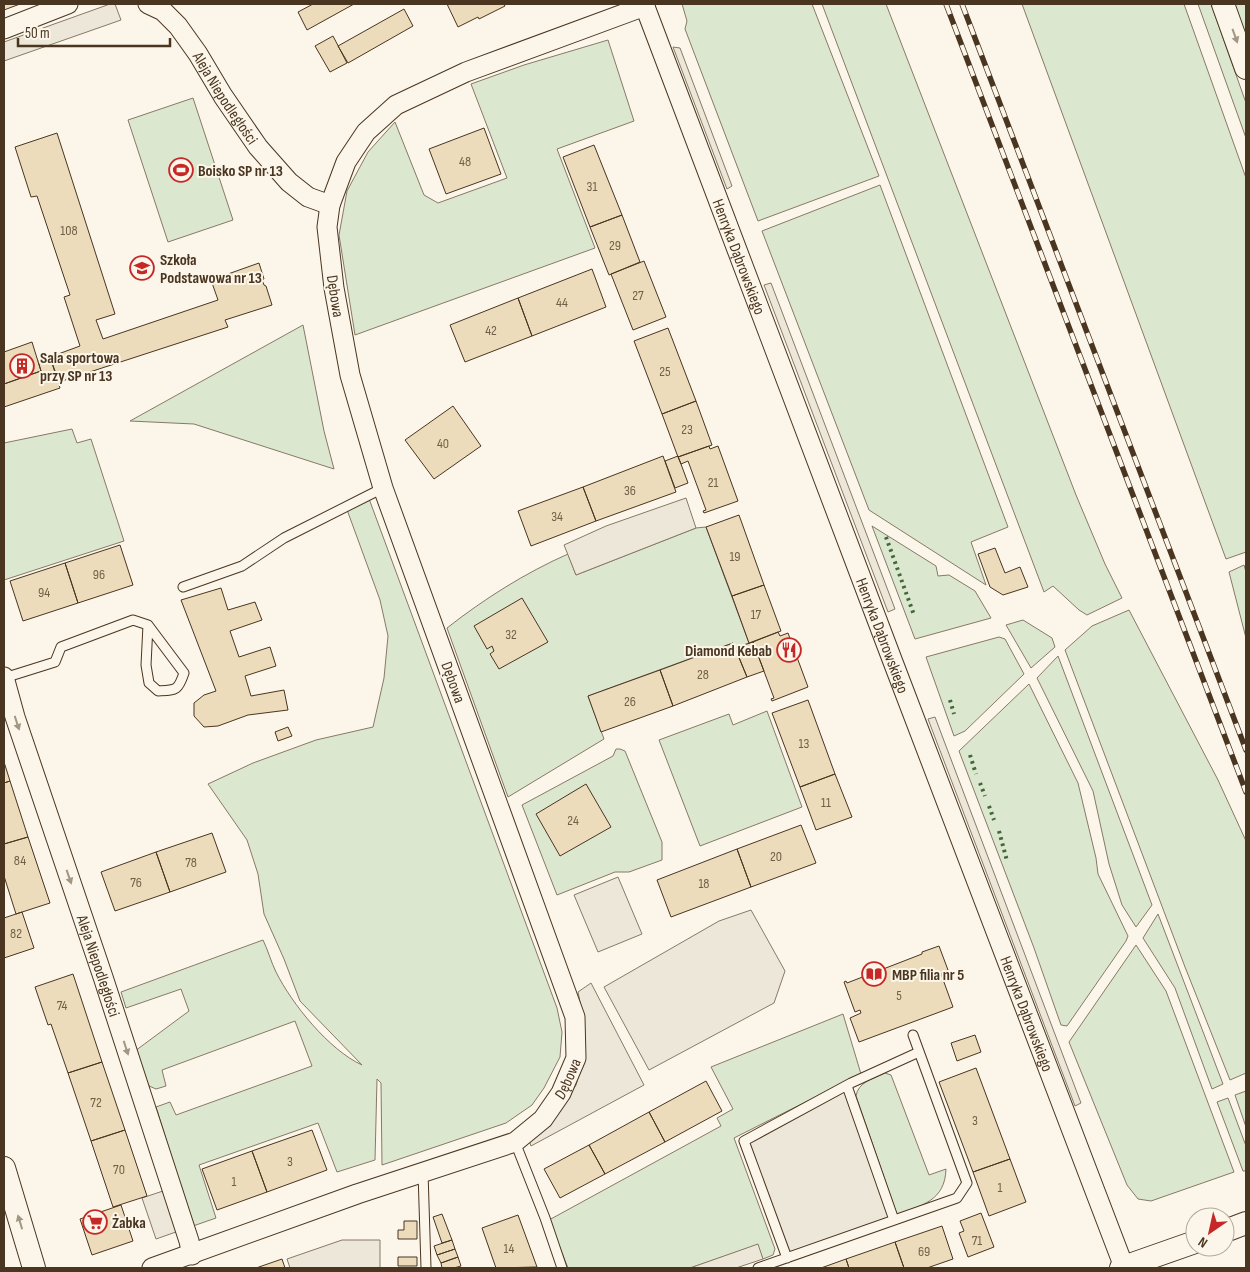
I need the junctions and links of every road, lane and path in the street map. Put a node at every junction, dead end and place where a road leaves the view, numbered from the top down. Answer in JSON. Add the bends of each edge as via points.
{"nodes":[{"id":1,"x":68,"y":4,"type":"edge"},
{"id":2,"x":148,"y":4,"type":"edge"},
{"id":3,"x":1223,"y":4,"type":"edge"},
{"id":4,"x":645,"y":5,"type":"edge"},
{"id":5,"x":4,"y":29,"type":"edge"},
{"id":6,"x":1246,"y":68,"type":"edge"},
{"id":7,"x":330,"y":205,"type":"junction"},
{"id":8,"x":384,"y":488,"type":"junction"},
{"id":9,"x":183,"y":586,"type":"dead end"},
{"id":10,"x":148,"y":624,"type":"junction"},
{"id":11,"x":4,"y":677,"type":"edge"},
{"id":12,"x":912,"y":1035,"type":"dead end"},
{"id":13,"x":919,"y":1052,"type":"junction"},
{"id":14,"x":847,"y":1086,"type":"junction"},
{"id":15,"x":515,"y":1142,"type":"junction"},
{"id":16,"x":4,"y":1168,"type":"edge"},
{"id":17,"x":422,"y":1172,"type":"junction"},
{"id":18,"x":894,"y":1220,"type":"junction"},
{"id":19,"x":1185,"y":1246,"type":"edge"},
{"id":20,"x":192,"y":1255,"type":"junction"},
{"id":21,"x":786,"y":1258,"type":"junction"},
{"id":22,"x":34,"y":1268,"type":"edge"},
{"id":23,"x":152,"y":1268,"type":"edge"},
{"id":24,"x":426,"y":1268,"type":"edge"},
{"id":25,"x":562,"y":1268,"type":"edge"},
{"id":26,"x":758,"y":1268,"type":"edge"},
{"id":27,"x":1123,"y":1268,"type":"edge"}],
"edges":[{"from":1,"to":5,"type":"street"},
{"from":2,"to":7,"type":"street","name":"Aleja Niepodległości","via":[[163,11],[178,26],[258,147],[289,182],[308,197]]},
{"from":3,"to":6,"type":"street","one_way":true},
{"from":4,"to":7,"type":"street","name":"Dębowa","via":[[466,72],[396,105],[366,132],[346,162]]},
{"from":4,"to":27,"type":"street","name":"Henryka Dąbrowskiego"},
{"from":7,"to":8,"type":"street","name":"Dębowa","via":[[327,227],[334,288],[350,375]]},
{"from":8,"to":9,"type":"lane","via":[[284,538],[242,566]]},
{"from":8,"to":15,"type":"street","name":"Dębowa","via":[[575,1017],[576,1058],[561,1093],[543,1119]]},
{"from":10,"to":10,"type":"lane","via":[[184,673],[180,686],[173,690],[158,691],[149,683],[146,665]]},
{"from":10,"to":11,"type":"lane","via":[[133,620],[61,647],[55,662]]},
{"from":11,"to":20,"type":"street","name":"Aleja Niepodległości","one_way":true},
{"from":12,"to":13,"type":"lane"},
{"from":13,"to":14,"type":"lane"},
{"from":13,"to":18,"type":"lane","via":[[966,1183],[957,1198]]},
{"from":14,"to":18,"type":"lane"},
{"from":14,"to":21,"type":"lane","via":[[744,1140]]},
{"from":15,"to":17,"type":"street","name":"Dębowa"},
{"from":15,"to":25,"type":"lane"},
{"from":22,"to":16,"type":"street","one_way":true},
{"from":17,"to":20,"type":"street","name":"Dębowa"},
{"from":17,"to":24,"type":"lane"},
{"from":18,"to":21,"type":"lane"},
{"from":19,"to":27,"type":"street"},
{"from":20,"to":23,"type":"street","name":"Dębowa"},
{"from":21,"to":26,"type":"lane"}]}
